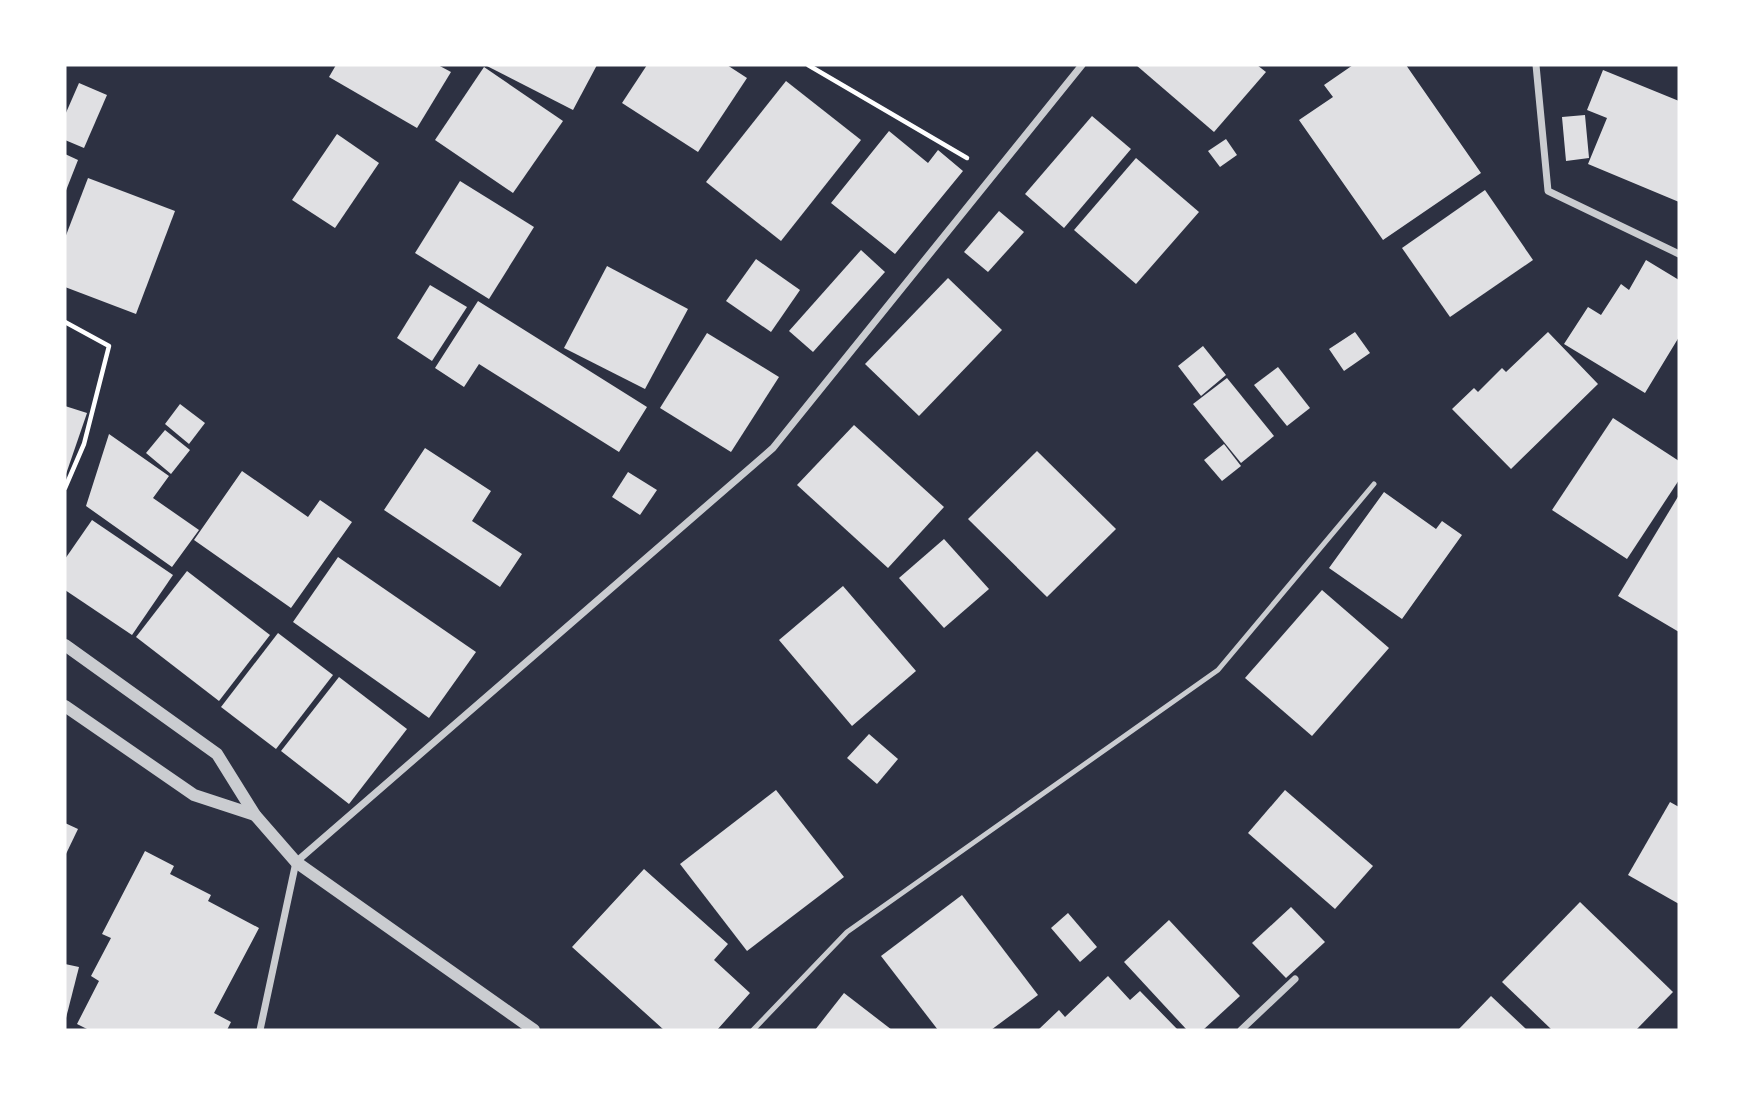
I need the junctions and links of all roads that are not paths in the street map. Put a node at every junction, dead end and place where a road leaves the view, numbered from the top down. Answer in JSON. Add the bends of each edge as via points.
{"nodes":[{"id":1,"x":1082,"y":65,"type":"edge"},
{"id":2,"x":1536,"y":65,"type":"edge"},
{"id":3,"x":1679,"y":254,"type":"edge"},
{"id":4,"x":1374,"y":484,"type":"dead end"},
{"id":5,"x":65,"y":645,"type":"edge"},
{"id":6,"x":65,"y":706,"type":"edge"},
{"id":7,"x":256,"y":815,"type":"junction"},
{"id":8,"x":296,"y":862,"type":"junction"},
{"id":9,"x":1295,"y":979,"type":"dead end"},
{"id":10,"x":260,"y":1030,"type":"edge"},
{"id":11,"x":534,"y":1030,"type":"edge"},
{"id":12,"x":754,"y":1030,"type":"edge"},
{"id":13,"x":1241,"y":1030,"type":"edge"}],
"edges":[{"from":1,"to":8,"type":"street","via":[[773,447]]},
{"from":2,"to":3,"type":"street","via":[[1548,191]]},
{"from":4,"to":12,"type":"lane","via":[[1218,670],[847,932]]},
{"from":5,"to":7,"type":"street","via":[[217,754]]},
{"from":6,"to":7,"type":"street","via":[[194,795]]},
{"from":7,"to":8,"type":"street"},
{"from":8,"to":10,"type":"street"},
{"from":8,"to":11,"type":"street"},
{"from":9,"to":13,"type":"street"}]}
